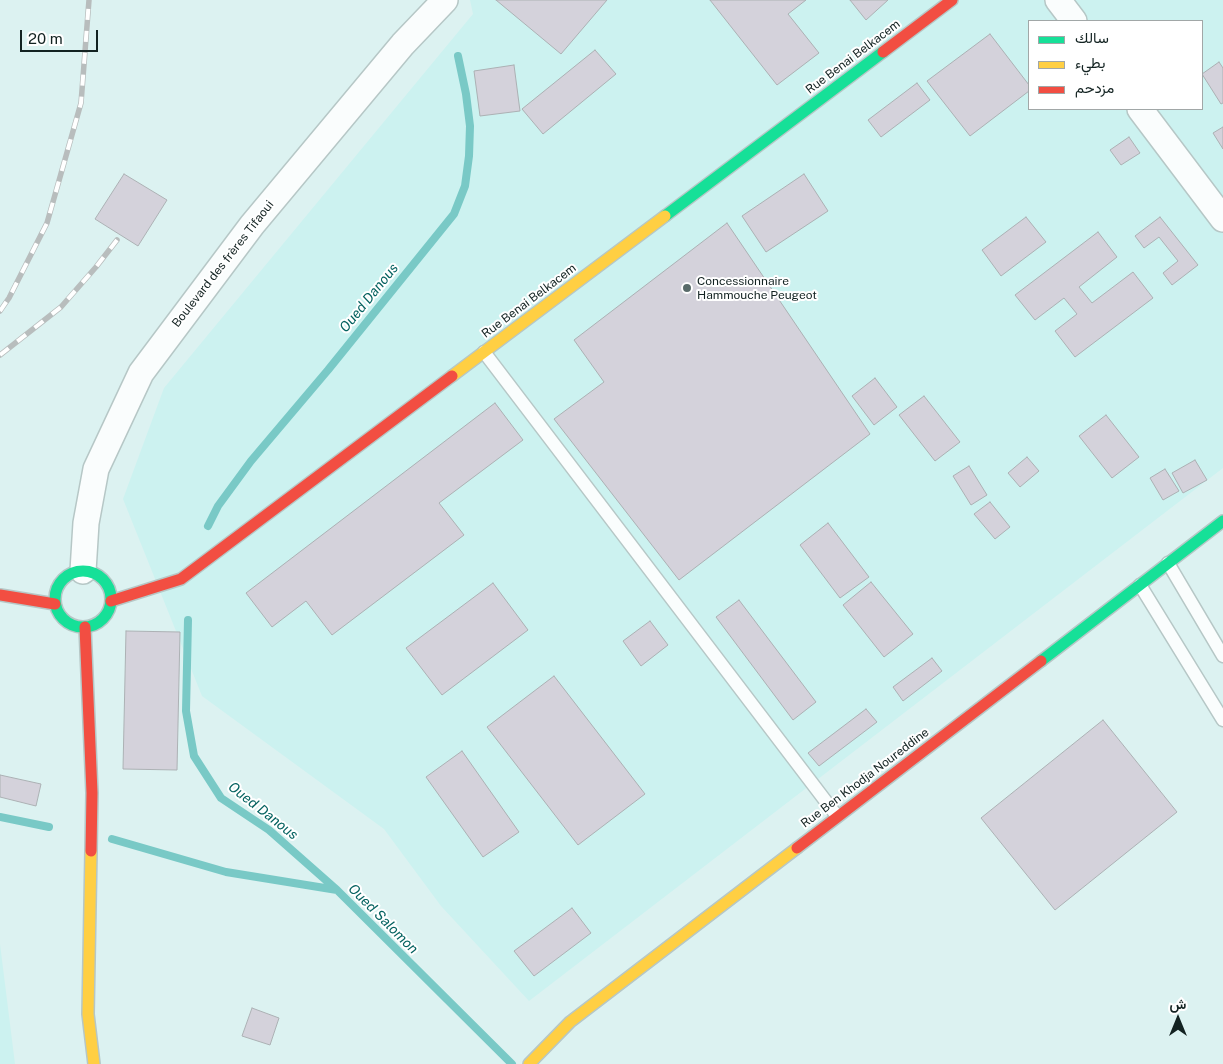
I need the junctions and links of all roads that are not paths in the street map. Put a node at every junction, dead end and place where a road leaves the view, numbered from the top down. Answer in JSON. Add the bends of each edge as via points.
{"nodes":[{"id":1,"x":445,"y":0,"type":"edge"},
{"id":2,"x":952,"y":0,"type":"edge"},
{"id":3,"x":1058,"y":0,"type":"edge"},
{"id":4,"x":1073,"y":20,"type":"edge"},
{"id":5,"x":1141,"y":110,"type":"edge"},
{"id":6,"x":1223,"y":219,"type":"edge"},
{"id":7,"x":484,"y":352,"type":"junction"},
{"id":8,"x":1223,"y":521,"type":"edge"},
{"id":9,"x":1168,"y":563,"type":"junction"},
{"id":10,"x":83,"y":571,"type":"junction"},
{"id":11,"x":1140,"y":585,"type":"junction"},
{"id":12,"x":0,"y":595,"type":"edge"},
{"id":13,"x":111,"y":601,"type":"junction"},
{"id":14,"x":55,"y":604,"type":"junction"},
{"id":15,"x":85,"y":627,"type":"junction"},
{"id":16,"x":1223,"y":656,"type":"edge"},
{"id":17,"x":1223,"y":720,"type":"edge"},
{"id":18,"x":837,"y":816,"type":"junction"},
{"id":19,"x":94,"y":1064,"type":"edge"},
{"id":20,"x":530,"y":1064,"type":"edge"}],
"edges":[{"from":1,"to":10,"type":"street","name":"Boulevard des frères Tifaoui","via":[[252,225],[141,373],[96,468],[86,523]]},
{"from":2,"to":7,"type":"street","name":"Rue Benai Belkacem"},
{"from":3,"to":4,"type":"street"},
{"from":5,"to":6,"type":"street"},
{"from":7,"to":13,"type":"street","name":"Rue Benai Belkacem","via":[[181,579]]},
{"from":7,"to":18,"type":"lane"},
{"from":8,"to":9,"type":"street","name":"Rue Ben Khodja Noureddine"},
{"from":9,"to":11,"type":"street","name":"Rue Ben Khodja Noureddine"},
{"from":9,"to":16,"type":"lane"},
{"from":10,"to":13,"type":"street","via":[[100,576],[110,592]]},
{"from":10,"to":14,"type":"street","via":[[73,572],[58,585]]},
{"from":11,"to":17,"type":"lane"},
{"from":11,"to":18,"type":"street","name":"Rue Ben Khodja Noureddine"},
{"from":12,"to":14,"type":"street"},
{"from":13,"to":15,"type":"street","via":[[106,616]]},
{"from":14,"to":15,"type":"street","via":[[69,624]]},
{"from":15,"to":19,"type":"street","via":[[92,794],[88,1014]]},
{"from":18,"to":20,"type":"street","name":"Rue Ben Khodja Noureddine","via":[[570,1022]]}]}
